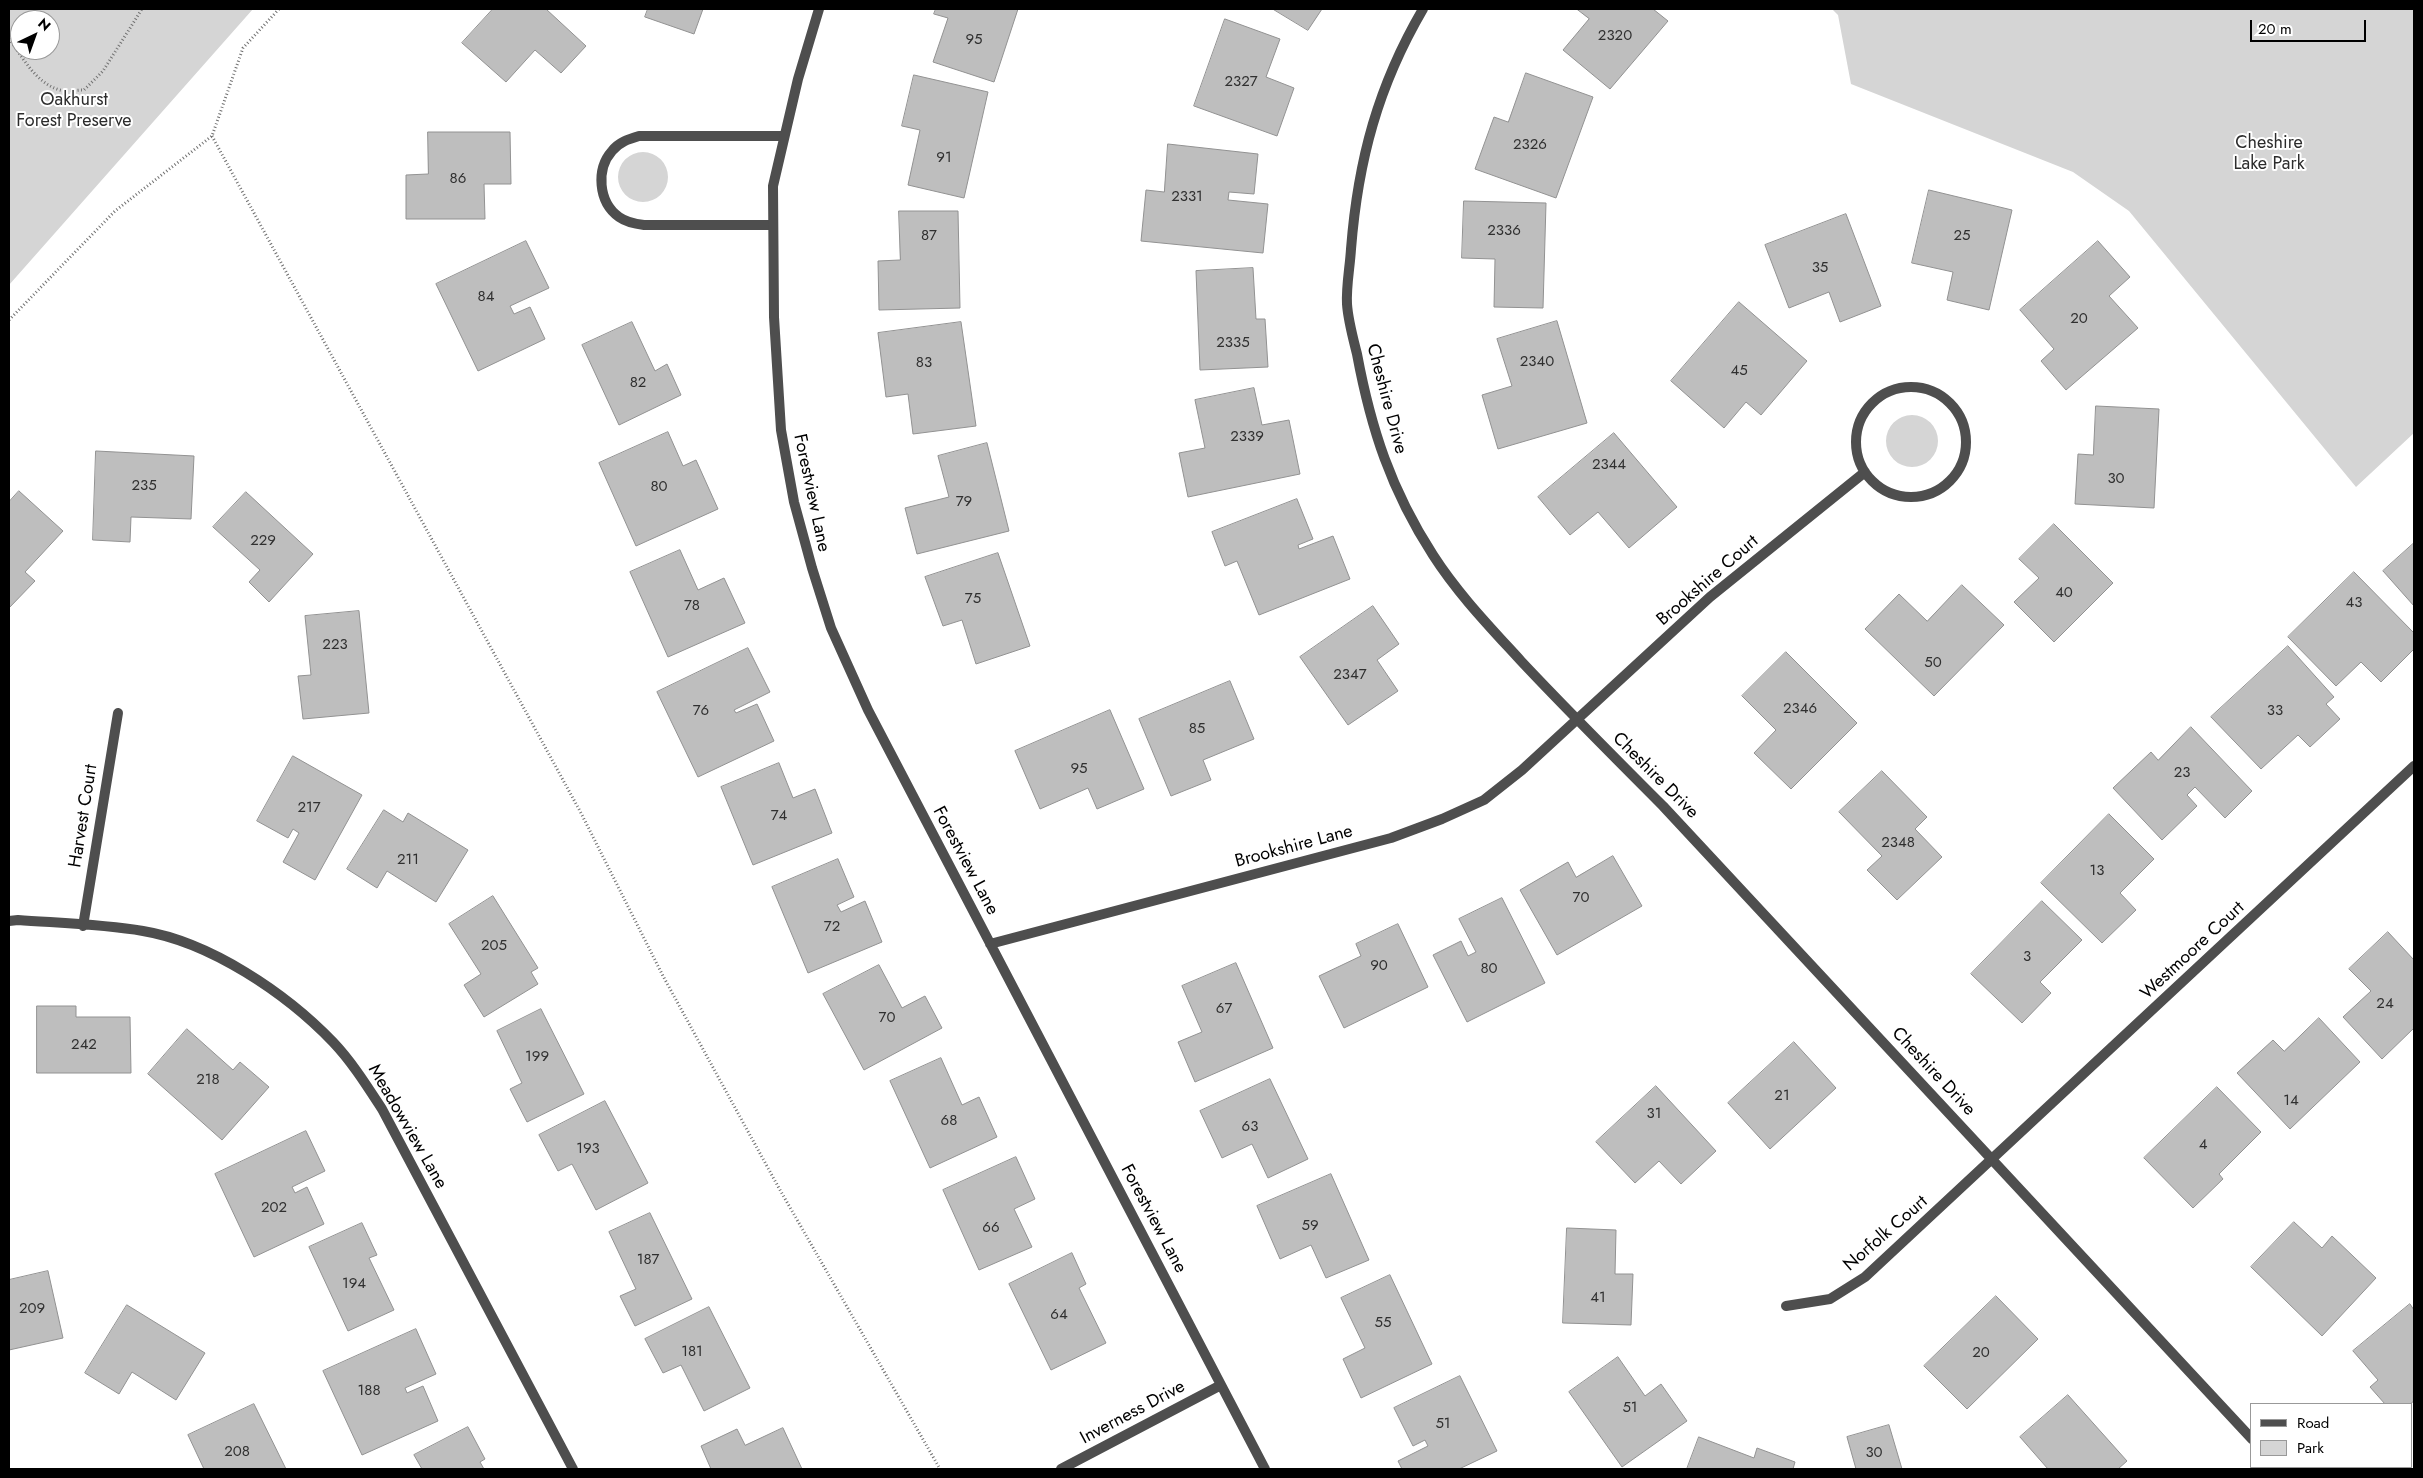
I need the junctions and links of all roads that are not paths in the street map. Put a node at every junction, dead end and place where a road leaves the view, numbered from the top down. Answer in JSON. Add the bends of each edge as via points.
{"nodes":[{"id":1,"x":819,"y":9,"type":"edge"},
{"id":2,"x":1423,"y":9,"type":"edge"},
{"id":3,"x":784,"y":136,"type":"junction"},
{"id":4,"x":772,"y":225,"type":"junction"},
{"id":5,"x":1865,"y":472,"type":"junction"},
{"id":6,"x":118,"y":713,"type":"dead end"},
{"id":7,"x":1576,"y":720,"type":"junction"},
{"id":8,"x":2414,"y":766,"type":"edge"},
{"id":9,"x":9,"y":921,"type":"edge"},
{"id":10,"x":83,"y":926,"type":"junction"},
{"id":11,"x":990,"y":944,"type":"junction"},
{"id":12,"x":1993,"y":1159,"type":"junction"},
{"id":13,"x":1786,"y":1306,"type":"dead end"},
{"id":14,"x":1221,"y":1385,"type":"junction"},
{"id":15,"x":2250,"y":1437,"type":"edge"},
{"id":16,"x":573,"y":1469,"type":"edge"},
{"id":17,"x":1061,"y":1469,"type":"edge"},
{"id":18,"x":1265,"y":1469,"type":"edge"}],
"edges":[{"from":1,"to":3,"type":"street","name":"Forestview Lane"},
{"from":2,"to":7,"type":"street","name":"Cheshire Drive","via":[[1406,37],[1374,116],[1354,206],[1347,305],[1366,401],[1378,445],[1396,487],[1434,556],[1482,618]]},
{"from":3,"to":4,"type":"street","name":"Forestview Lane","via":[[773,186]]},
{"from":3,"to":4,"type":"street","via":[[639,136],[612,150],[604,163],[601,178],[602,192],[608,205],[617,216],[630,223]]},
{"from":4,"to":11,"type":"street","name":"Forestview Lane","via":[[781,430],[794,502],[812,568],[831,628],[868,710]]},
{"from":5,"to":5,"type":"street","via":[[1877,486],[1894,494],[1929,495],[1958,473],[1966,447],[1962,421],[1952,406],[1930,391],[1903,388],[1886,394],[1871,405],[1861,420],[1856,437],[1858,455]]},
{"from":5,"to":7,"type":"street","name":"Brookshire Court","via":[[1710,597]]},
{"from":6,"to":10,"type":"street","name":"Harvest Court"},
{"from":7,"to":11,"type":"street","name":"Brookshire Lane","via":[[1484,800],[1442,819],[1391,838]]},
{"from":7,"to":12,"type":"street","name":"Cheshire Drive","via":[[1663,806]]},
{"from":8,"to":12,"type":"street","name":"Westmoore Court"},
{"from":9,"to":10,"type":"street","name":"Meadowview Lane"},
{"from":10,"to":16,"type":"street","name":"Meadowview Lane","via":[[143,931],[219,958],[269,987],[334,1043],[360,1074],[382,1109]]},
{"from":11,"to":14,"type":"street","name":"Forestview Lane"},
{"from":12,"to":13,"type":"street","name":"Norfolk Court","via":[[1864,1277],[1830,1299]]},
{"from":12,"to":15,"type":"street","name":"Cheshire Drive"},
{"from":14,"to":17,"type":"street","name":"Inverness Drive"},
{"from":14,"to":18,"type":"street","name":"Forestview Lane"}]}
